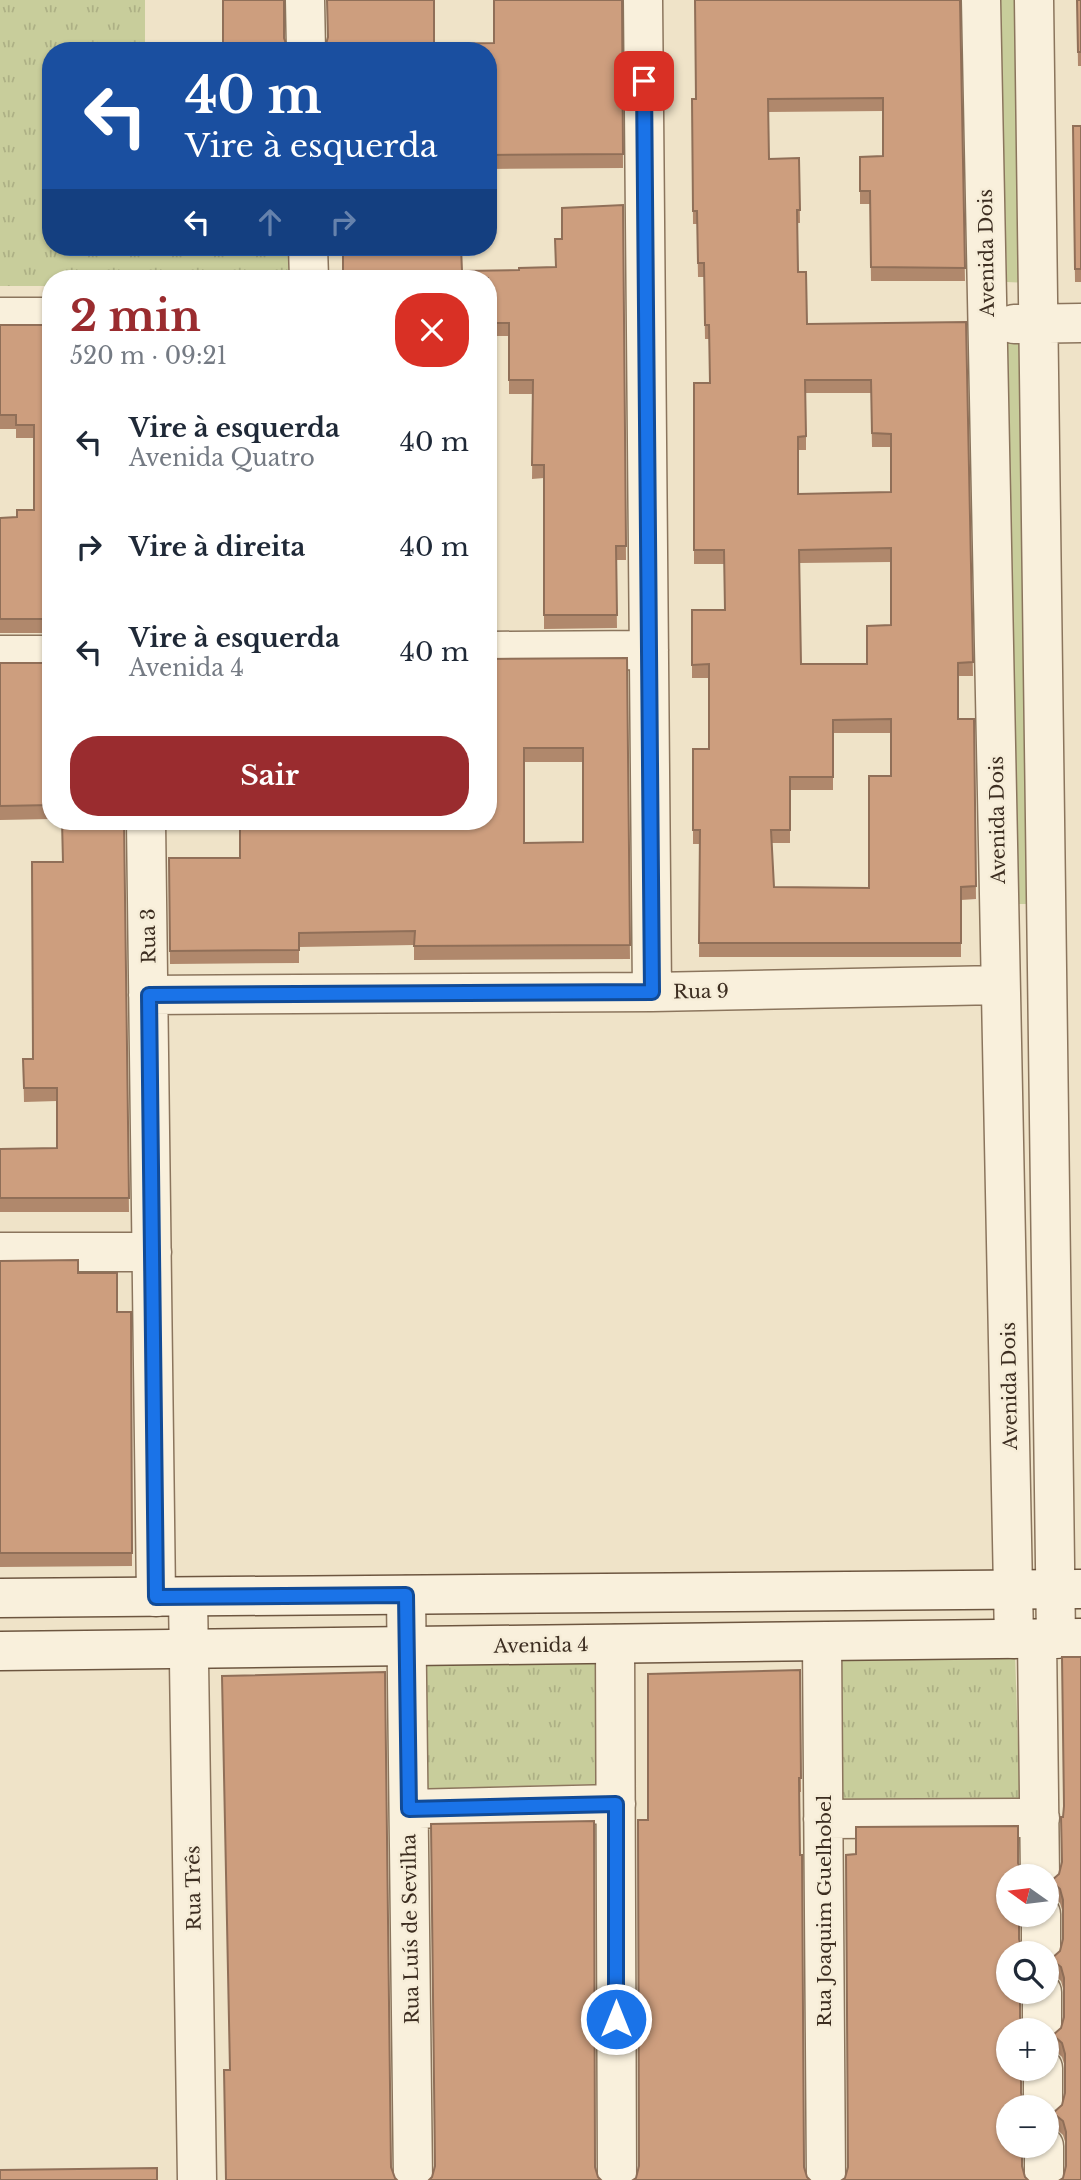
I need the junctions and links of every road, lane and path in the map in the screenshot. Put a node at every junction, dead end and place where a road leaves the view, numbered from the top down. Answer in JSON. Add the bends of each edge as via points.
{"nodes":[{"id":1,"x":305,"y":0,"type":"edge"},
{"id":2,"x":643,"y":0,"type":"edge"},
{"id":3,"x":981,"y":0,"type":"edge"},
{"id":4,"x":1034,"y":0,"type":"edge"},
{"id":5,"x":306,"y":42,"type":"edge"},
{"id":6,"x":0,"y":317,"type":"edge"},
{"id":7,"x":42,"y":317,"type":"edge"},
{"id":8,"x":1081,"y":323,"type":"edge"},
{"id":9,"x":987,"y":324,"type":"junction"},
{"id":10,"x":1038,"y":324,"type":"junction"},
{"id":11,"x":649,"y":650,"type":"junction"},
{"id":12,"x":497,"y":651,"type":"edge"},
{"id":13,"x":0,"y":655,"type":"edge"},
{"id":14,"x":42,"y":655,"type":"edge"},
{"id":15,"x":146,"y":830,"type":"edge"},
{"id":16,"x":1000,"y":985,"type":"junction"},
{"id":17,"x":652,"y":992,"type":"junction"},
{"id":18,"x":149,"y":995,"type":"junction"},
{"id":19,"x":0,"y":1252,"type":"edge"},
{"id":20,"x":152,"y":1252,"type":"junction"},
{"id":21,"x":1068,"y":1589,"type":"edge"},
{"id":22,"x":1013,"y":1590,"type":"junction"},
{"id":23,"x":406,"y":1595,"type":"junction"},
{"id":24,"x":172,"y":1597,"type":"junction"},
{"id":25,"x":0,"y":1598,"type":"edge"},
{"id":26,"x":1047,"y":1639,"type":"edge"},
{"id":27,"x":822,"y":1642,"type":"junction"},
{"id":28,"x":615,"y":1644,"type":"junction"},
{"id":29,"x":407,"y":1647,"type":"junction"},
{"id":30,"x":189,"y":1649,"type":"junction"},
{"id":31,"x":0,"y":1651,"type":"edge"},
{"id":32,"x":616,"y":1804,"type":"junction"},
{"id":33,"x":409,"y":1809,"type":"junction"},
{"id":34,"x":1040,"y":1818,"type":"junction"},
{"id":35,"x":823,"y":1819,"type":"junction"},
{"id":36,"x":1040,"y":1864,"type":"edge"},
{"id":37,"x":1044,"y":2158,"type":"edge"},
{"id":38,"x":197,"y":2180,"type":"edge"},
{"id":39,"x":413,"y":2180,"type":"edge"},
{"id":40,"x":617,"y":2180,"type":"edge"},
{"id":41,"x":826,"y":2180,"type":"edge"},
{"id":42,"x":1044,"y":2180,"type":"edge"}],
"edges":[{"from":1,"to":5,"type":"street"},
{"from":2,"to":11,"type":"street"},
{"from":3,"to":9,"type":"street","name":"Avenida Dois"},
{"from":4,"to":10,"type":"street"},
{"from":6,"to":7,"type":"street"},
{"from":8,"to":10,"type":"street"},
{"from":9,"to":10,"type":"street"},
{"from":9,"to":16,"type":"street","name":"Avenida Dois"},
{"from":10,"to":21,"type":"street"},
{"from":11,"to":12,"type":"street"},
{"from":11,"to":17,"type":"street"},
{"from":13,"to":14,"type":"street"},
{"from":15,"to":18,"type":"street","name":"Rua 3"},
{"from":16,"to":17,"type":"street","name":"Rua 9"},
{"from":16,"to":22,"type":"street","name":"Avenida Dois"},
{"from":17,"to":18,"type":"street","name":"Rua 9"},
{"from":18,"to":20,"type":"street","name":"Rua 3"},
{"from":19,"to":20,"type":"street"},
{"from":20,"to":24,"type":"street","name":"Rua 3"},
{"from":21,"to":22,"type":"street"},
{"from":21,"to":26,"type":"street"},
{"from":22,"to":23,"type":"street"},
{"from":22,"to":26,"type":"street","name":"Avenida Dois"},
{"from":23,"to":24,"type":"street"},
{"from":23,"to":29,"type":"street","name":"Rua Luís de Sevilha"},
{"from":24,"to":25,"type":"street"},
{"from":24,"to":30,"type":"street","name":"Rua Três"},
{"from":26,"to":27,"type":"street","name":"Avenida 4"},
{"from":26,"to":34,"type":"street"},
{"from":27,"to":28,"type":"street","name":"Avenida 4"},
{"from":27,"to":35,"type":"street","name":"Rua Joaquim Guelhobel"},
{"from":28,"to":29,"type":"street","name":"Avenida 4"},
{"from":28,"to":32,"type":"street"},
{"from":29,"to":30,"type":"street","name":"Avenida 4"},
{"from":29,"to":33,"type":"street","name":"Rua Luís de Sevilha"},
{"from":30,"to":31,"type":"street","name":"Avenida 4"},
{"from":30,"to":38,"type":"street","name":"Rua Três"},
{"from":32,"to":33,"type":"street"},
{"from":32,"to":40,"type":"street"},
{"from":33,"to":39,"type":"street","name":"Rua Luís de Sevilha"},
{"from":34,"to":35,"type":"street"},
{"from":34,"to":36,"type":"street"},
{"from":35,"to":41,"type":"street","name":"Rua Joaquim Guelhobel"},
{"from":37,"to":42,"type":"street"}]}
